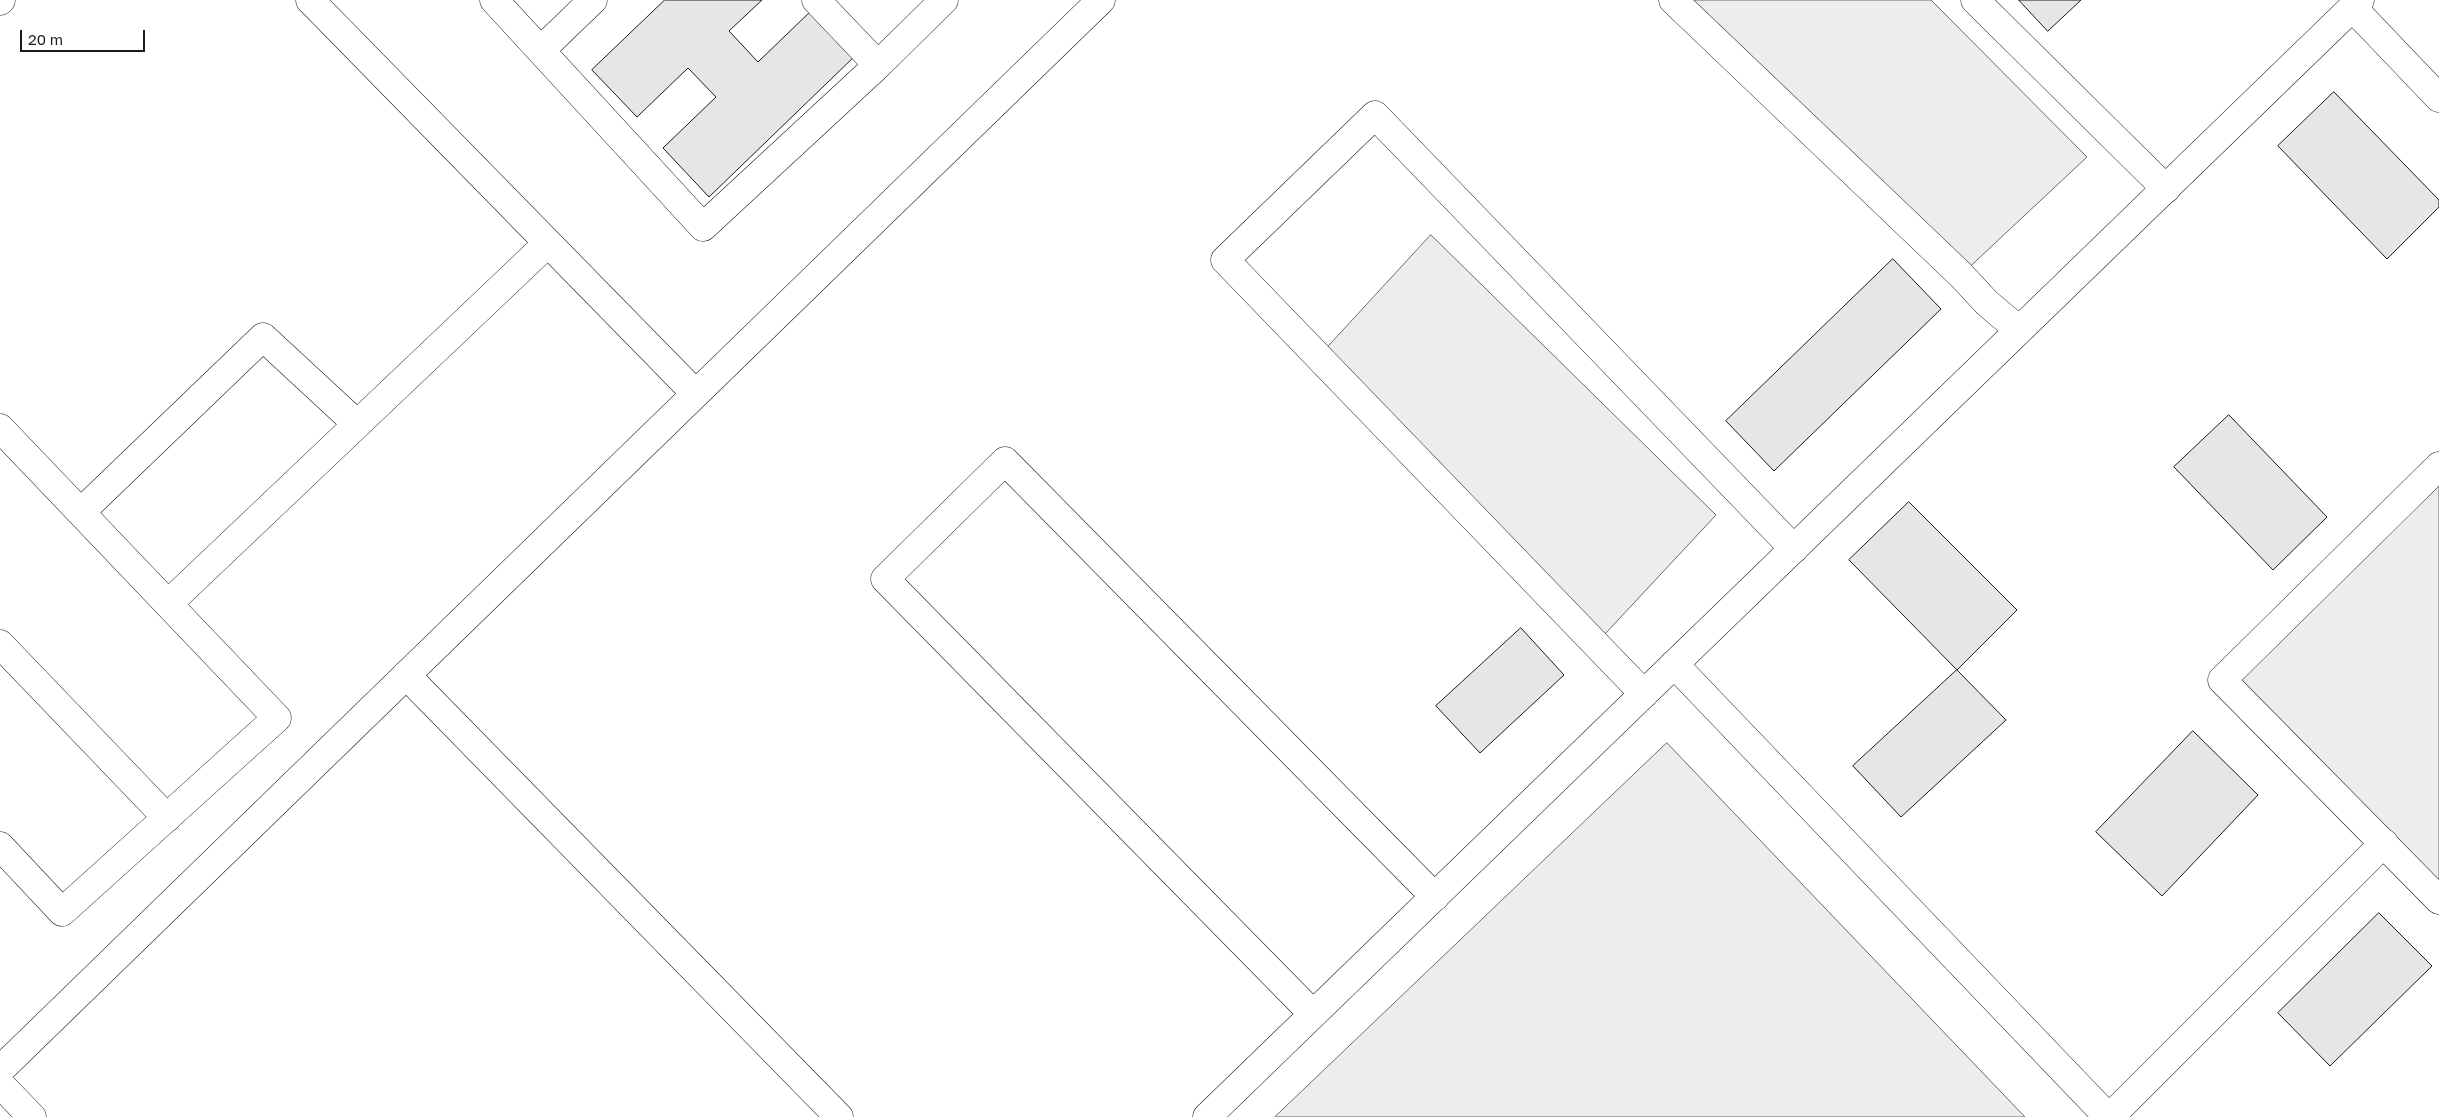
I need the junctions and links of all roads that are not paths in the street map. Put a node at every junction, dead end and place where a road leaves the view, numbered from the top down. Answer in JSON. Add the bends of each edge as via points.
{"nodes":[{"id":1,"x":310,"y":0,"type":"edge"},
{"id":2,"x":494,"y":0,"type":"edge"},
{"id":3,"x":593,"y":0,"type":"edge"},
{"id":4,"x":816,"y":0,"type":"edge"},
{"id":5,"x":944,"y":0,"type":"edge"},
{"id":6,"x":1100,"y":0,"type":"edge"},
{"id":7,"x":1673,"y":0,"type":"edge"},
{"id":8,"x":1975,"y":0,"type":"edge"},
{"id":9,"x":2357,"y":4,"type":"edge"},
{"id":10,"x":541,"y":50,"type":"junction"},
{"id":11,"x":878,"y":64,"type":"junction"},
{"id":12,"x":2439,"y":98,"type":"edge"},
{"id":13,"x":2166,"y":188,"type":"junction"},
{"id":14,"x":548,"y":243,"type":"junction"},
{"id":15,"x":2019,"y":330,"type":"junction"},
{"id":16,"x":695,"y":394,"type":"junction"},
{"id":17,"x":357,"y":424,"type":"junction"},
{"id":18,"x":0,"y":428,"type":"edge"},
{"id":19,"x":2439,"y":466,"type":"edge"},
{"id":20,"x":81,"y":512,"type":"junction"},
{"id":21,"x":1794,"y":549,"type":"junction"},
{"id":22,"x":168,"y":604,"type":"junction"},
{"id":23,"x":0,"y":644,"type":"edge"},
{"id":24,"x":1674,"y":664,"type":"junction"},
{"id":25,"x":406,"y":674,"type":"junction"},
{"id":26,"x":1644,"y":694,"type":"junction"},
{"id":27,"x":167,"y":818,"type":"junction"},
{"id":28,"x":2384,"y":843,"type":"junction"},
{"id":29,"x":0,"y":846,"type":"edge"},
{"id":30,"x":1435,"y":897,"type":"junction"},
{"id":31,"x":2439,"y":900,"type":"edge"},
{"id":32,"x":1313,"y":1014,"type":"junction"},
{"id":33,"x":0,"y":1070,"type":"edge"},
{"id":34,"x":0,"y":1084,"type":"edge"},
{"id":35,"x":32,"y":1117,"type":"edge"},
{"id":36,"x":839,"y":1117,"type":"edge"},
{"id":37,"x":1207,"y":1117,"type":"edge"},
{"id":38,"x":2109,"y":1117,"type":"edge"}],
"edges":[{"from":1,"to":14,"type":"street"},
{"from":2,"to":10,"type":"street"},
{"from":3,"to":10,"type":"street"},
{"from":4,"to":11,"type":"street"},
{"from":5,"to":11,"type":"street"},
{"from":6,"to":16,"type":"street"},
{"from":7,"to":15,"type":"street","via":[[1987,303]]},
{"from":8,"to":13,"type":"street"},
{"from":9,"to":12,"type":"street"},
{"from":9,"to":13,"type":"street"},
{"from":10,"to":11,"type":"street","via":[[703,226]]},
{"from":13,"to":15,"type":"street"},
{"from":14,"to":16,"type":"street"},
{"from":14,"to":17,"type":"street"},
{"from":15,"to":21,"type":"street"},
{"from":16,"to":25,"type":"street"},
{"from":17,"to":20,"type":"street","via":[[263,336]]},
{"from":17,"to":22,"type":"street"},
{"from":18,"to":20,"type":"street"},
{"from":19,"to":28,"type":"street","via":[[2222,680]]},
{"from":20,"to":22,"type":"street"},
{"from":21,"to":24,"type":"street"},
{"from":21,"to":26,"type":"street","via":[[1375,116],[1225,260]]},
{"from":22,"to":27,"type":"street","via":[[277,718]]},
{"from":23,"to":27,"type":"street"},
{"from":24,"to":26,"type":"street"},
{"from":24,"to":38,"type":"street"},
{"from":25,"to":33,"type":"street"},
{"from":25,"to":36,"type":"street"},
{"from":26,"to":30,"type":"street"},
{"from":27,"to":29,"type":"street","via":[[62,912]]},
{"from":28,"to":31,"type":"street"},
{"from":28,"to":38,"type":"street"},
{"from":30,"to":32,"type":"street"},
{"from":30,"to":32,"type":"street","via":[[1005,461],[885,579]]},
{"from":32,"to":37,"type":"street"},
{"from":34,"to":35,"type":"street"}]}
